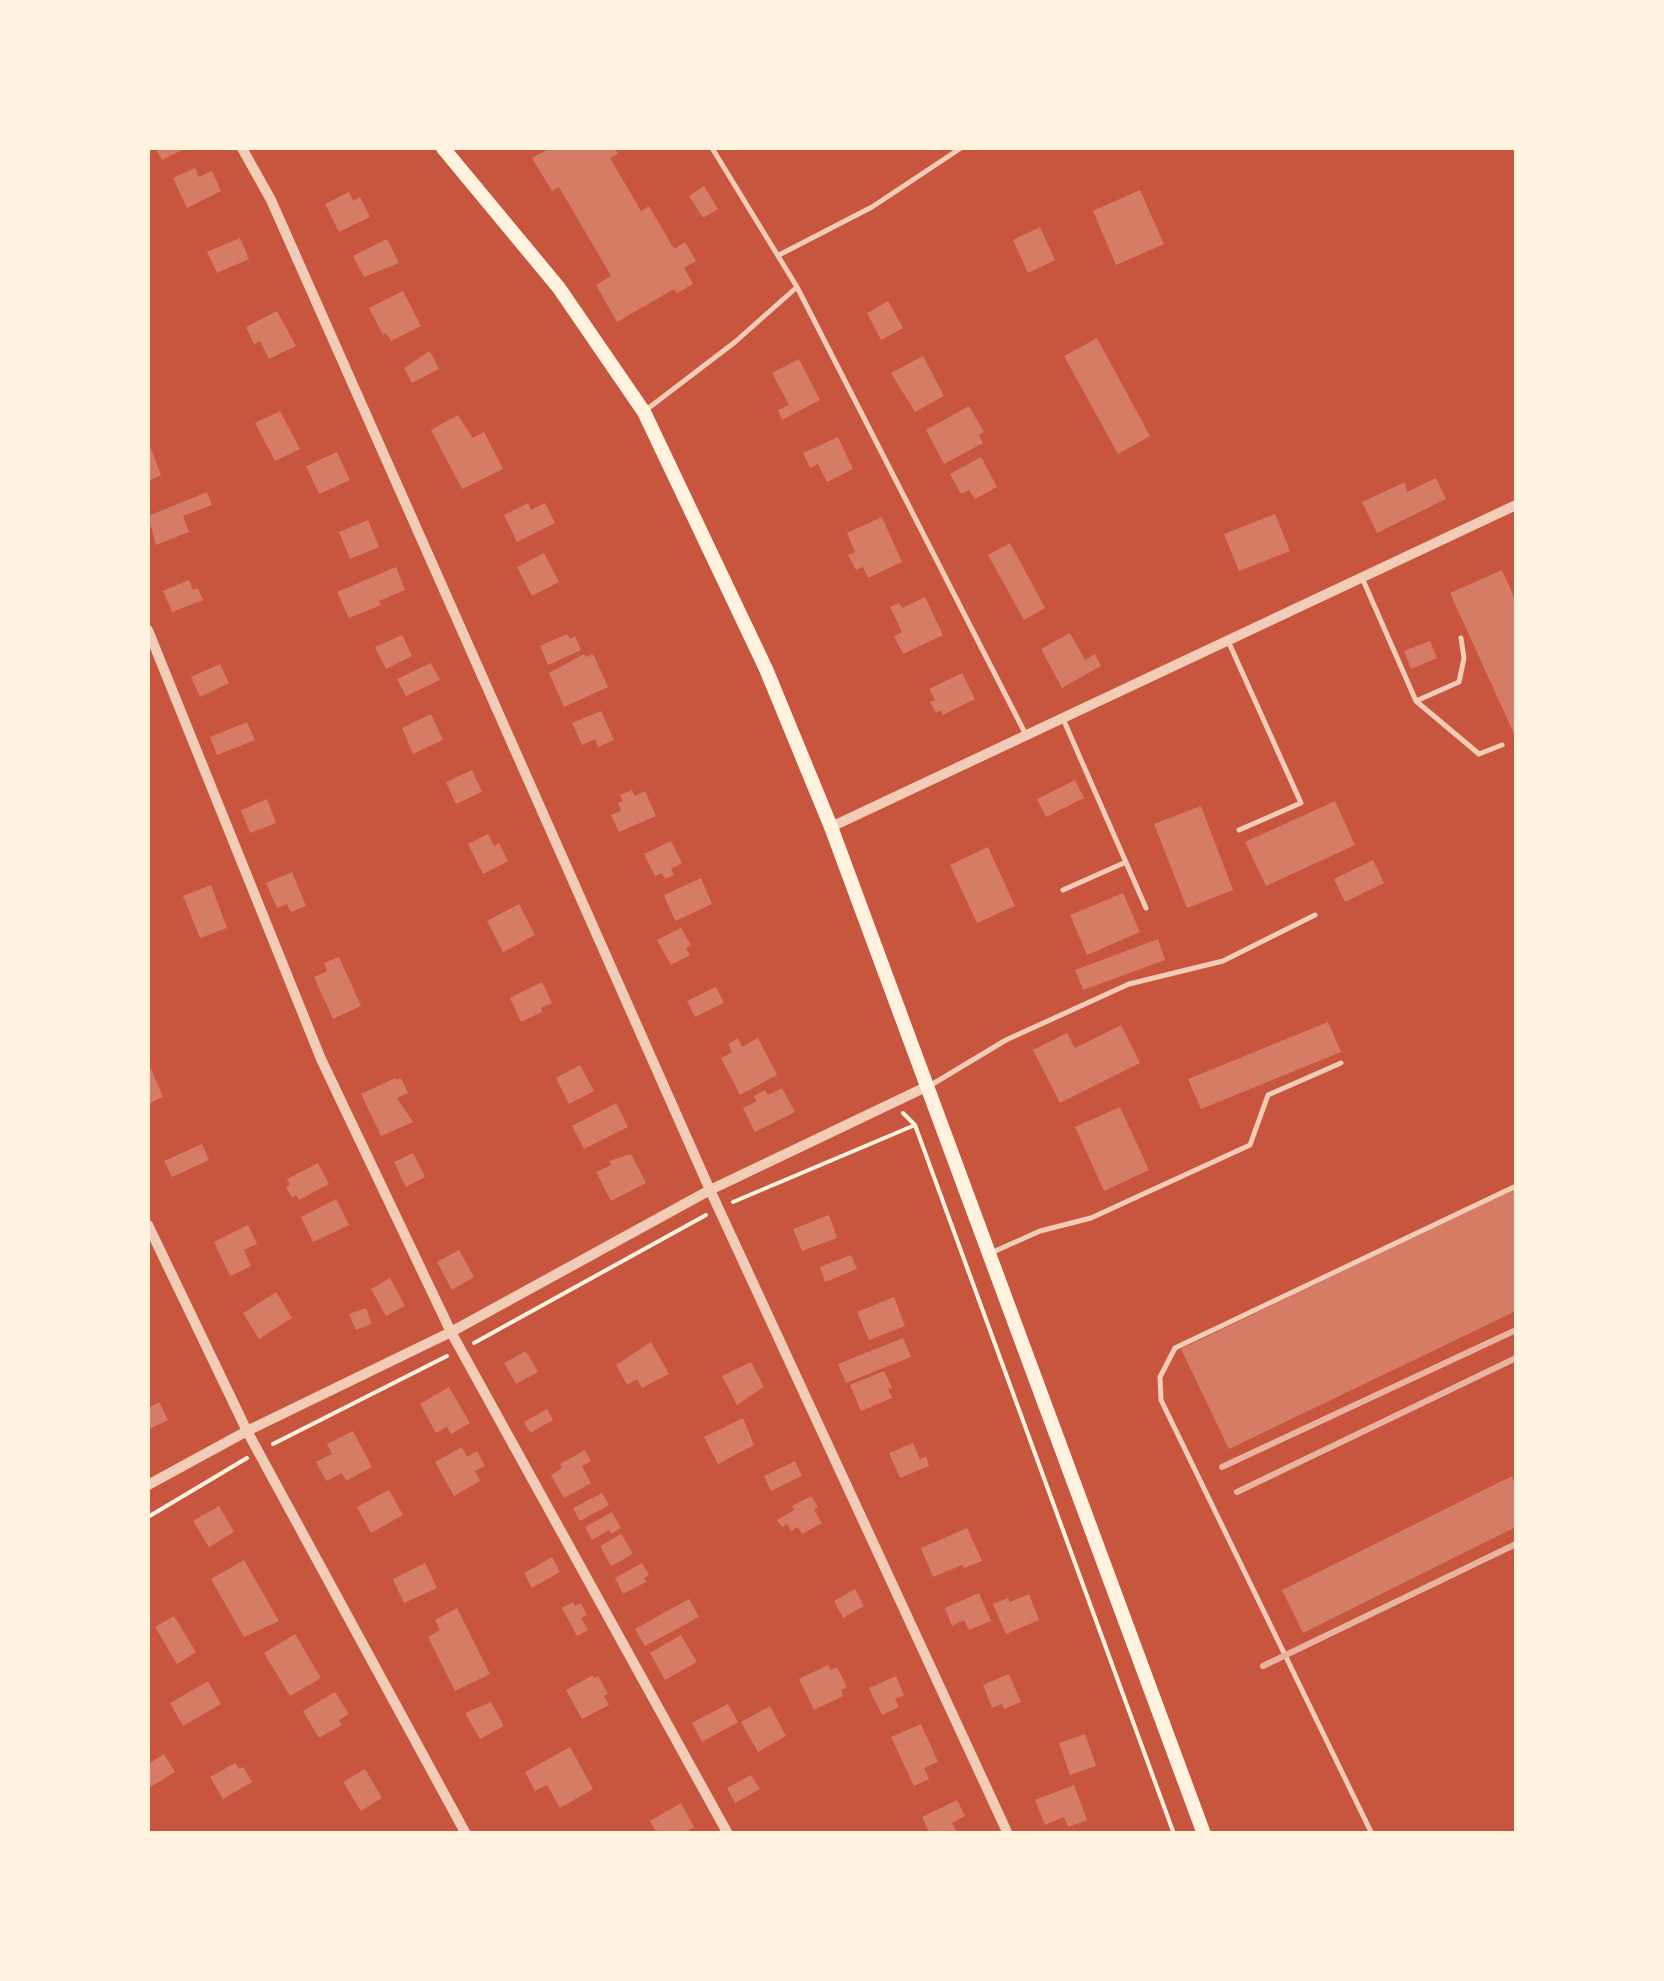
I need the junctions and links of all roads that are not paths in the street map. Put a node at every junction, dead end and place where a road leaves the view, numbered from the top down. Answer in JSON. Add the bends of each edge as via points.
{"nodes":[{"id":1,"x":242,"y":148,"type":"edge"},
{"id":2,"x":443,"y":148,"type":"edge"},
{"id":3,"x":712,"y":148,"type":"edge"},
{"id":4,"x":961,"y":148,"type":"edge"},
{"id":5,"x":778,"y":255,"type":"junction"},
{"id":6,"x":797,"y":286,"type":"junction"},
{"id":7,"x":644,"y":412,"type":"junction"},
{"id":8,"x":1516,"y":505,"type":"edge"},
{"id":9,"x":1362,"y":577,"type":"junction"},
{"id":10,"x":148,"y":630,"type":"edge"},
{"id":11,"x":1461,"y":638,"type":"dead end"},
{"id":12,"x":1228,"y":640,"type":"junction"},
{"id":13,"x":1416,"y":701,"type":"junction"},
{"id":14,"x":1063,"y":718,"type":"junction"},
{"id":15,"x":1026,"y":735,"type":"junction"},
{"id":16,"x":1502,"y":745,"type":"dead end"},
{"id":17,"x":831,"y":827,"type":"junction"},
{"id":18,"x":1238,"y":830,"type":"dead end"},
{"id":19,"x":1126,"y":862,"type":"junction"},
{"id":20,"x":1063,"y":890,"type":"dead end"},
{"id":21,"x":1146,"y":908,"type":"dead end"},
{"id":22,"x":1315,"y":914,"type":"dead end"},
{"id":23,"x":1341,"y":1063,"type":"dead end"},
{"id":24,"x":928,"y":1086,"type":"junction"},
{"id":25,"x":1516,"y":1186,"type":"edge"},
{"id":26,"x":710,"y":1190,"type":"junction"},
{"id":27,"x":148,"y":1225,"type":"edge"},
{"id":28,"x":990,"y":1254,"type":"junction"},
{"id":29,"x":451,"y":1332,"type":"junction"},
{"id":30,"x":247,"y":1431,"type":"junction"},
{"id":31,"x":148,"y":1486,"type":"edge"},
{"id":32,"x":466,"y":1834,"type":"edge"},
{"id":33,"x":728,"y":1834,"type":"edge"},
{"id":34,"x":1008,"y":1834,"type":"edge"},
{"id":35,"x":1204,"y":1834,"type":"edge"},
{"id":36,"x":1372,"y":1834,"type":"edge"}],
"edges":[{"from":1,"to":26,"type":"street","via":[[271,200]]},
{"from":2,"to":7,"type":"main road","via":[[559,288]]},
{"from":3,"to":5,"type":"lane"},
{"from":4,"to":5,"type":"lane","via":[[872,206]]},
{"from":5,"to":6,"type":"lane"},
{"from":6,"to":7,"type":"lane"},
{"from":6,"to":15,"type":"lane"},
{"from":7,"to":17,"type":"main road","via":[[766,669]]},
{"from":8,"to":9,"type":"street"},
{"from":9,"to":12,"type":"street"},
{"from":9,"to":13,"type":"lane"},
{"from":10,"to":29,"type":"street","via":[[320,1059]]},
{"from":11,"to":13,"type":"lane","via":[[1459,682]]},
{"from":12,"to":14,"type":"street"},
{"from":12,"to":18,"type":"lane","via":[[1302,803]]},
{"from":13,"to":16,"type":"lane","via":[[1480,754]]},
{"from":14,"to":15,"type":"street"},
{"from":14,"to":19,"type":"lane"},
{"from":15,"to":17,"type":"street"},
{"from":17,"to":24,"type":"main road"},
{"from":19,"to":20,"type":"lane"},
{"from":19,"to":21,"type":"lane"},
{"from":22,"to":24,"type":"lane","via":[[1222,961],[1129,984],[1006,1040]]},
{"from":23,"to":28,"type":"lane","via":[[1268,1095],[1250,1145],[1091,1218],[1040,1230]]},
{"from":24,"to":26,"type":"street"},
{"from":24,"to":28,"type":"main road"},
{"from":25,"to":36,"type":"lane","via":[[1174,1348],[1160,1377],[1161,1400]]},
{"from":26,"to":29,"type":"street"},
{"from":26,"to":34,"type":"street"},
{"from":27,"to":30,"type":"street"},
{"from":28,"to":35,"type":"main road"},
{"from":29,"to":30,"type":"street"},
{"from":29,"to":33,"type":"street"},
{"from":30,"to":31,"type":"street"},
{"from":30,"to":32,"type":"street"}]}
